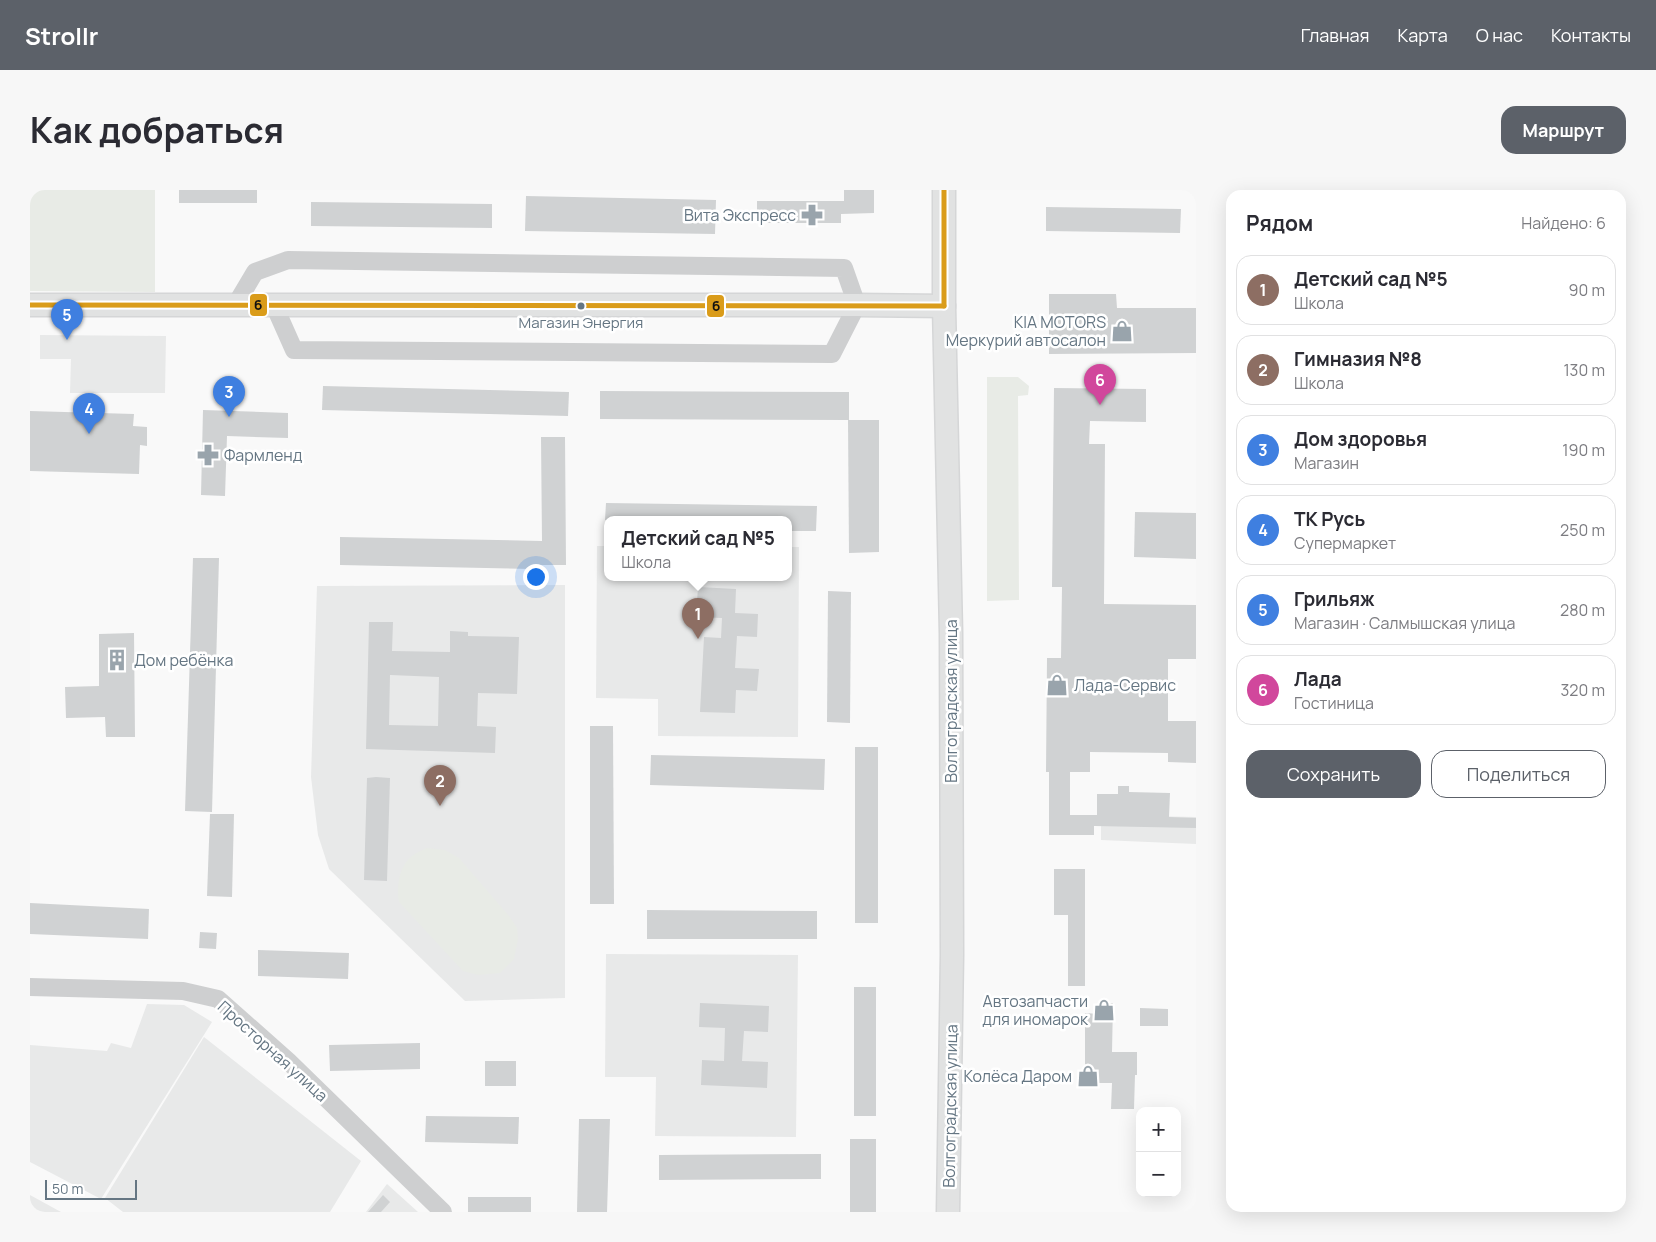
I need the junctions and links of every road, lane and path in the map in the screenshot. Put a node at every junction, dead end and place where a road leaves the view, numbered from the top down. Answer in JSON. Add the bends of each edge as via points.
{"nodes":[{"id":1,"x":944,"y":190,"type":"edge"},
{"id":2,"x":236,"y":304,"type":"junction"},
{"id":3,"x":30,"y":305,"type":"edge"},
{"id":4,"x":274,"y":305,"type":"junction"},
{"id":5,"x":857,"y":305,"type":"junction"},
{"id":6,"x":944,"y":306,"type":"junction"},
{"id":7,"x":30,"y":987,"type":"edge"},
{"id":8,"x":443,"y":1212,"type":"edge"},
{"id":9,"x":948,"y":1212,"type":"edge"}],
"edges":[{"from":1,"to":6,"type":"main road","name":"Волгоградская улица"},
{"from":2,"to":3,"type":"main road"},
{"from":2,"to":4,"type":"main road"},
{"from":2,"to":5,"type":"street","via":[[255,272],[288,260],[844,268]]},
{"from":4,"to":5,"type":"main road"},
{"from":4,"to":5,"type":"street","via":[[294,350],[832,354]]},
{"from":5,"to":6,"type":"main road"},
{"from":6,"to":9,"type":"main road","name":"Волгоградская улица","via":[[951,652],[952,955]]},
{"from":7,"to":8,"type":"street","name":"Просторная улица","via":[[183,991],[218,999],[288,1061]]}]}
